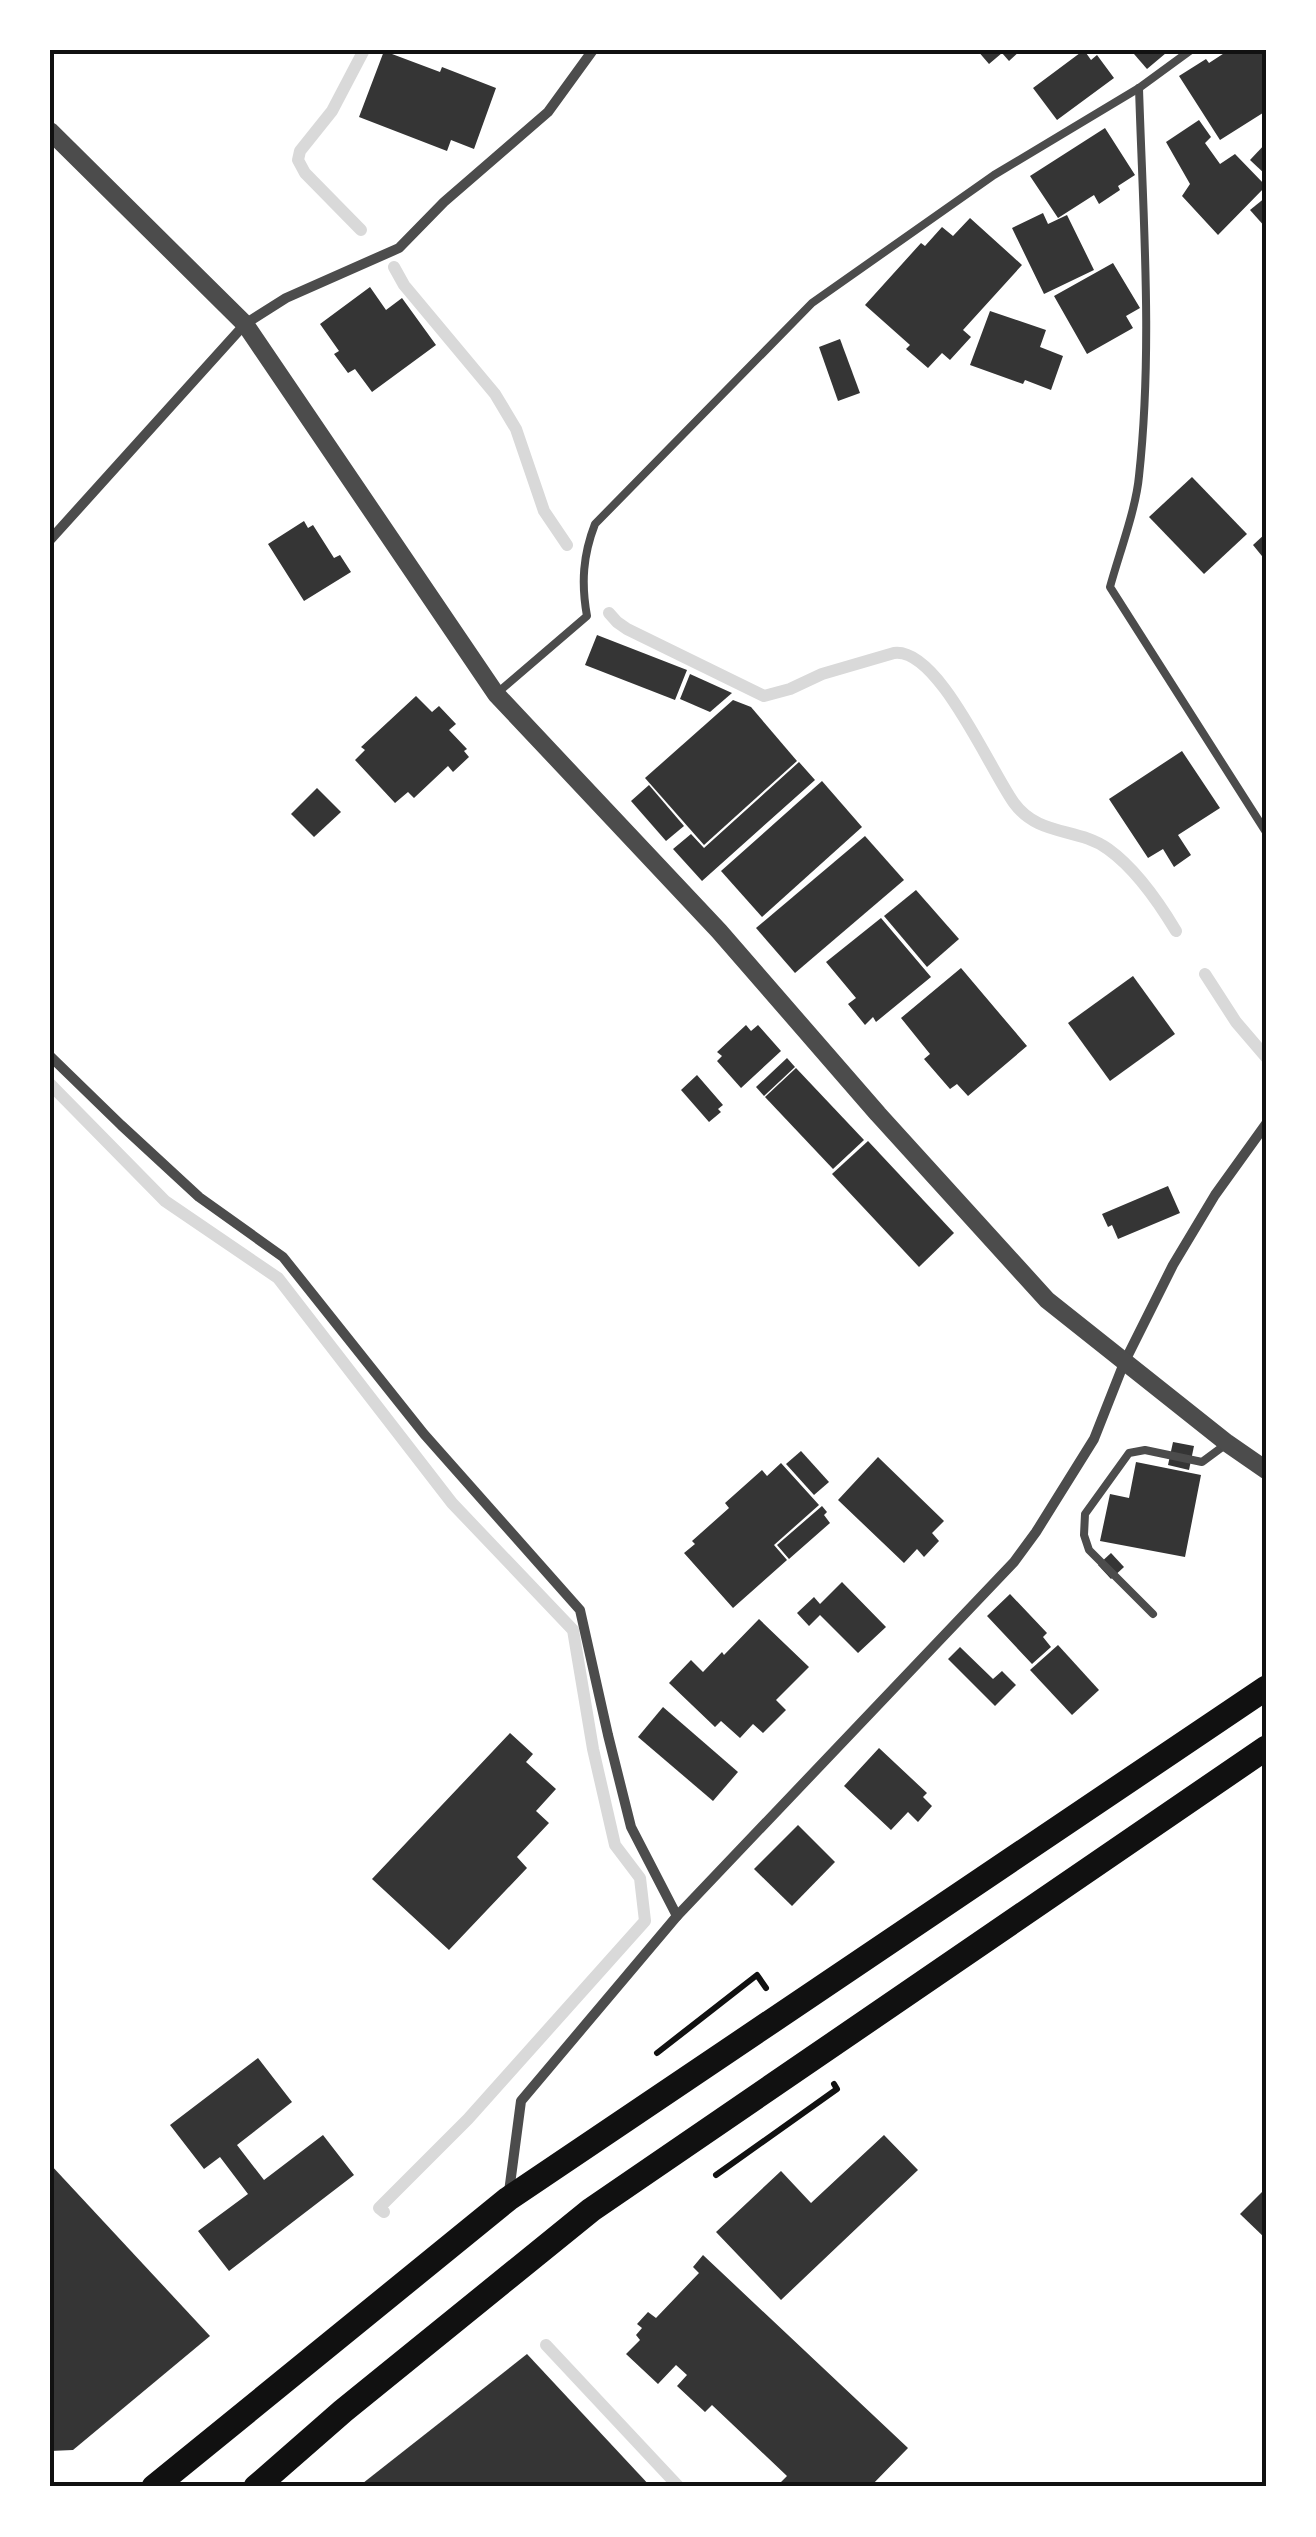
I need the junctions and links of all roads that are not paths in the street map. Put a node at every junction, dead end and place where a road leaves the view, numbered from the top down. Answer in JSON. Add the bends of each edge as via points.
{"nodes":[{"id":1,"x":593,"y":50,"type":"edge"},
{"id":2,"x":1191,"y":50,"type":"edge"},
{"id":3,"x":1139,"y":88,"type":"junction"},
{"id":4,"x":50,"y":131,"type":"edge"},
{"id":5,"x":245,"y":324,"type":"junction"},
{"id":6,"x":50,"y":540,"type":"edge"},
{"id":7,"x":496,"y":694,"type":"junction"},
{"id":8,"x":1266,"y":832,"type":"edge"},
{"id":9,"x":50,"y":1056,"type":"edge"},
{"id":10,"x":1266,"y":1124,"type":"edge"},
{"id":11,"x":1124,"y":1363,"type":"junction"},
{"id":12,"x":1227,"y":1443,"type":"junction"},
{"id":13,"x":1266,"y":1470,"type":"edge"},
{"id":14,"x":1152,"y":1614,"type":"dead end"},
{"id":15,"x":1266,"y":1688,"type":"edge"},
{"id":16,"x":1266,"y":1748,"type":"edge"},
{"id":17,"x":677,"y":1916,"type":"junction"},
{"id":18,"x":508,"y":2198,"type":"junction"},
{"id":19,"x":154,"y":2487,"type":"edge"},
{"id":20,"x":256,"y":2487,"type":"edge"}],
"edges":[{"from":1,"to":5,"type":"street","via":[[548,112],[398,248],[286,298]]},
{"from":2,"to":3,"type":"lane"},
{"from":3,"to":7,"type":"lane","via":[[994,175],[812,302],[595,524],[582,587],[588,616]]},
{"from":3,"to":8,"type":"lane","via":[[1144,397],[1139,481],[1110,587]]},
{"from":4,"to":5,"type":"street"},
{"from":5,"to":6,"type":"street"},
{"from":5,"to":7,"type":"street"},
{"from":7,"to":11,"type":"street","via":[[719,931],[1047,1300]]},
{"from":9,"to":17,"type":"street","via":[[199,1197],[283,1257],[424,1434],[580,1610],[631,1827]]},
{"from":10,"to":11,"type":"street","via":[[1173,1265]]},
{"from":11,"to":12,"type":"street"},
{"from":11,"to":17,"type":"street","via":[[1094,1440],[1014,1562]]},
{"from":12,"to":13,"type":"street"},
{"from":12,"to":14,"type":"lane","via":[[1202,1462],[1129,1453],[1085,1514],[1089,1550]]},
{"from":15,"to":18,"type":"main road"},
{"from":16,"to":20,"type":"main road","via":[[591,2210]]},
{"from":17,"to":18,"type":"street","via":[[521,2102]]},
{"from":18,"to":19,"type":"main road"}]}
